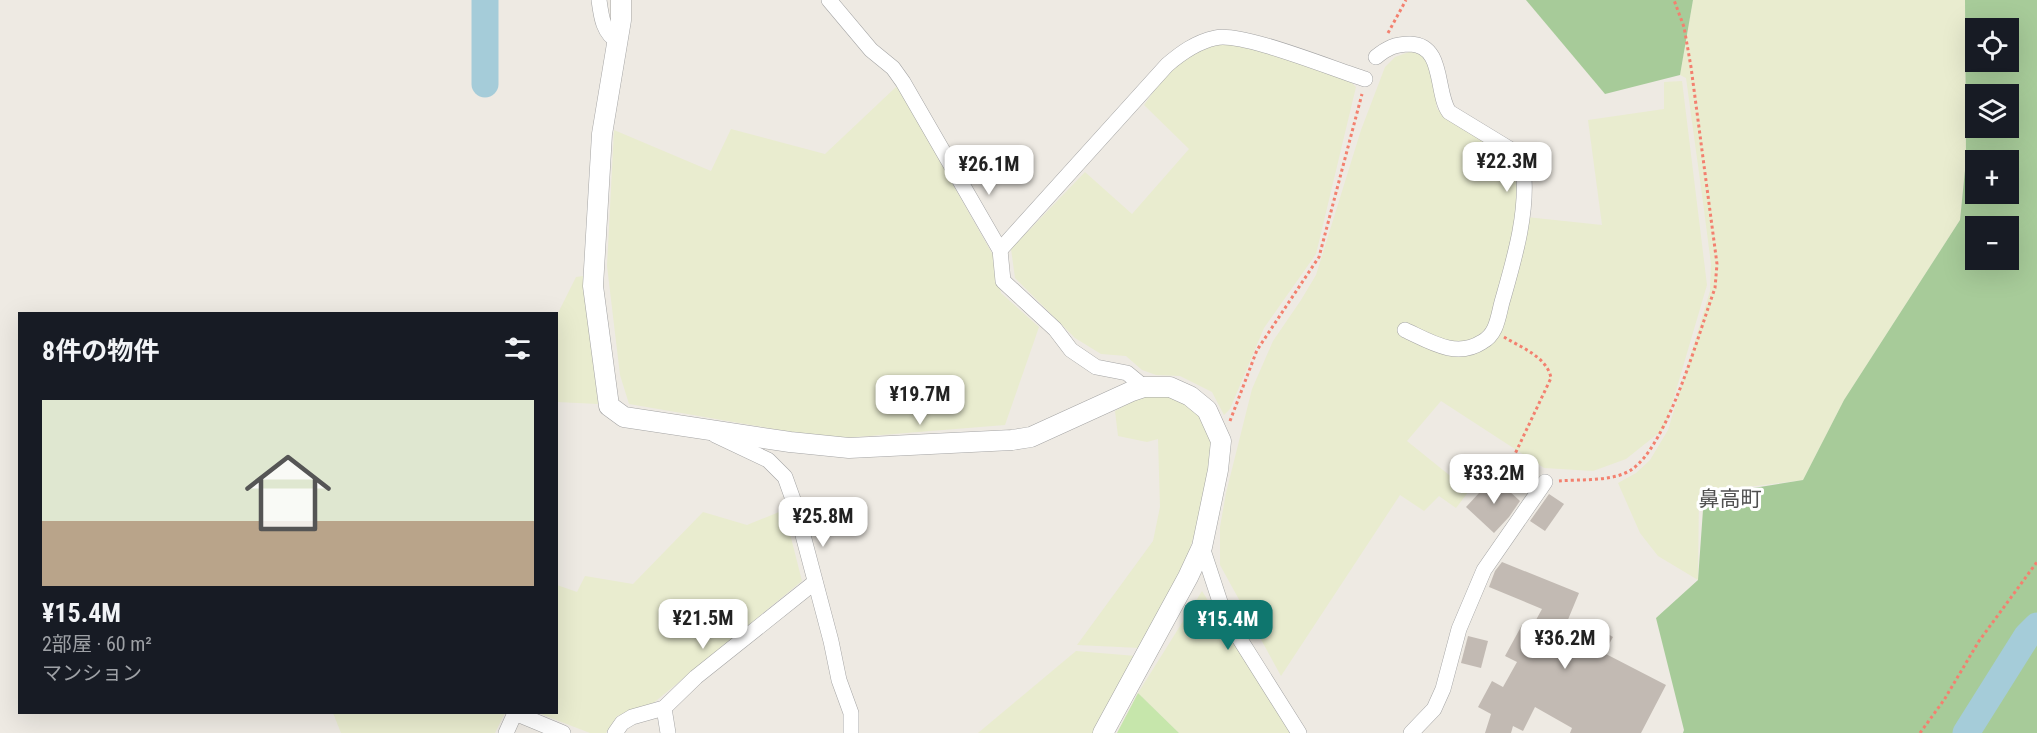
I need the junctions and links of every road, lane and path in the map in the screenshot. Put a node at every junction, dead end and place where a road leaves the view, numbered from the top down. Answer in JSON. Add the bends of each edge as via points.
{"nodes":[{"id":1,"x":599,"y":0,"type":"edge"},
{"id":2,"x":621,"y":0,"type":"edge"},
{"id":3,"x":829,"y":0,"type":"edge"},
{"id":4,"x":1406,"y":0,"type":"edge"},
{"id":5,"x":1674,"y":0,"type":"edge"},
{"id":6,"x":618,"y":41,"type":"junction"},
{"id":7,"x":1376,"y":57,"type":"joint"},
{"id":8,"x":1365,"y":80,"type":"joint"},
{"id":9,"x":1000,"y":250,"type":"junction"},
{"id":10,"x":1405,"y":330,"type":"dead end"},
{"id":11,"x":1494,"y":332,"type":"junction"},
{"id":12,"x":1144,"y":387,"type":"junction"},
{"id":13,"x":702,"y":429,"type":"junction"},
{"id":14,"x":1221,"y":441,"type":"junction"},
{"id":15,"x":1545,"y":482,"type":"junction"},
{"id":16,"x":1202,"y":547,"type":"junction"},
{"id":17,"x":2037,"y":562,"type":"edge"},
{"id":18,"x":815,"y":582,"type":"junction"},
{"id":19,"x":664,"y":708,"type":"junction"},
{"id":20,"x":515,"y":714,"type":"edge"},
{"id":21,"x":517,"y":714,"type":"edge"},
{"id":22,"x":506,"y":733,"type":"edge"},
{"id":23,"x":563,"y":733,"type":"edge"},
{"id":24,"x":615,"y":733,"type":"edge"},
{"id":25,"x":668,"y":733,"type":"edge"},
{"id":26,"x":851,"y":733,"type":"edge"},
{"id":27,"x":1103,"y":733,"type":"edge"},
{"id":28,"x":1299,"y":733,"type":"edge"},
{"id":29,"x":1411,"y":733,"type":"edge"},
{"id":30,"x":1920,"y":733,"type":"edge"}],
"edges":[{"from":1,"to":6,"type":"street","via":[[606,29]]},
{"from":2,"to":6,"type":"street"},
{"from":3,"to":9,"type":"street","via":[[903,82]]},
{"from":4,"to":7,"type":"path"},
{"from":5,"to":15,"type":"path","via":[[1684,27],[1691,67],[1718,264],[1715,288],[1665,428],[1648,453],[1631,470],[1612,476]]},
{"from":6,"to":13,"type":"street","via":[[602,134],[593,286],[609,406],[624,417]]},
{"from":7,"to":11,"type":"street","via":[[1399,44],[1415,44],[1425,49],[1437,68],[1444,106],[1449,112],[1518,154],[1523,163],[1521,224]]},
{"from":8,"to":9,"type":"street","via":[[1265,45],[1217,37],[1197,44],[1167,65]]},
{"from":8,"to":14,"type":"path","via":[[1319,257],[1257,350]]},
{"from":9,"to":12,"type":"street","via":[[1003,281],[1055,329],[1071,350],[1096,367],[1127,373]]},
{"from":10,"to":11,"type":"street","via":[[1448,349],[1483,342]]},
{"from":11,"to":15,"type":"path","via":[[1539,358],[1549,369],[1551,378],[1515,454]]},
{"from":12,"to":13,"type":"street","via":[[1031,437],[1012,440],[849,448]]},
{"from":12,"to":14,"type":"street","via":[[1170,387],[1190,396],[1207,410]]},
{"from":13,"to":18,"type":"street","via":[[768,460],[785,477]]},
{"from":14,"to":16,"type":"street"},
{"from":15,"to":29,"type":"street","via":[[1484,570],[1459,629],[1434,710]]},
{"from":16,"to":27,"type":"street"},
{"from":16,"to":28,"type":"street","via":[[1224,614]]},
{"from":17,"to":30,"type":"path","via":[[1979,641]]},
{"from":18,"to":19,"type":"street","via":[[696,677]]},
{"from":18,"to":26,"type":"street","via":[[851,713]]},
{"from":19,"to":24,"type":"street","via":[[632,717]]},
{"from":19,"to":25,"type":"street"},
{"from":20,"to":22,"type":"street"},
{"from":21,"to":23,"type":"street"}]}
